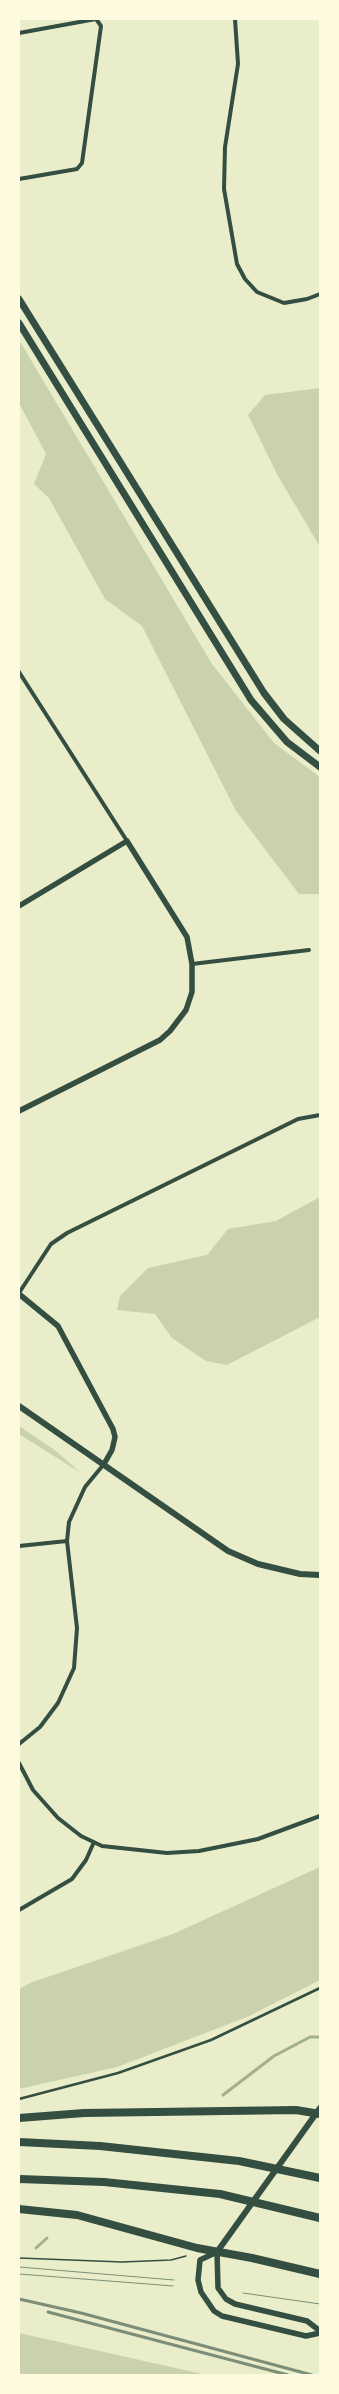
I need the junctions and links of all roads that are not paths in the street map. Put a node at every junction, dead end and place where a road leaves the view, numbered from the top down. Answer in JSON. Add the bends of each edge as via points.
{"nodes":[{"id":1,"x":235,"y":19,"type":"edge"},
{"id":2,"x":19,"y":33,"type":"edge"},
{"id":3,"x":19,"y":179,"type":"edge"},
{"id":4,"x":320,"y":294,"type":"edge"},
{"id":5,"x":19,"y":299,"type":"edge"},
{"id":6,"x":19,"y":323,"type":"edge"},
{"id":7,"x":19,"y":672,"type":"edge"},
{"id":8,"x":320,"y":751,"type":"edge"},
{"id":9,"x":320,"y":767,"type":"edge"},
{"id":10,"x":127,"y":841,"type":"junction"},
{"id":11,"x":19,"y":906,"type":"edge"},
{"id":12,"x":309,"y":950,"type":"dead end"},
{"id":13,"x":192,"y":964,"type":"junction"},
{"id":14,"x":19,"y":1111,"type":"edge"},
{"id":15,"x":320,"y":1115,"type":"edge"},
{"id":16,"x":19,"y":1294,"type":"edge"},
{"id":17,"x":19,"y":1406,"type":"edge"},
{"id":18,"x":104,"y":1464,"type":"junction"},
{"id":19,"x":67,"y":1541,"type":"junction"},
{"id":20,"x":19,"y":1546,"type":"edge"},
{"id":21,"x":320,"y":1575,"type":"edge"},
{"id":22,"x":19,"y":1744,"type":"edge"},
{"id":23,"x":19,"y":1763,"type":"edge"},
{"id":24,"x":320,"y":1816,"type":"edge"},
{"id":25,"x":94,"y":1842,"type":"junction"},
{"id":26,"x":19,"y":1910,"type":"edge"},
{"id":27,"x":320,"y":1988,"type":"edge"},
{"id":28,"x":19,"y":2099,"type":"edge"},
{"id":29,"x":319,"y":2112,"type":"edge"},
{"id":30,"x":19,"y":2118,"type":"edge"},
{"id":31,"x":19,"y":2142,"type":"edge"},
{"id":32,"x":319,"y":2178,"type":"edge"},
{"id":33,"x":19,"y":2179,"type":"edge"},
{"id":34,"x":19,"y":2209,"type":"edge"},
{"id":35,"x":320,"y":2218,"type":"edge"},
{"id":36,"x":217,"y":2252,"type":"junction"},
{"id":37,"x":320,"y":2274,"type":"edge"},
{"id":38,"x":320,"y":2332,"type":"edge"}],
"edges":[{"from":1,"to":4,"type":"street","via":[[238,64],[225,147],[224,190],[237,264],[245,279],[257,292],[267,297],[284,303]]},
{"from":2,"to":3,"type":"street","via":[[96,19],[101,26],[82,163],[77,169]]},
{"from":5,"to":8,"type":"main road","via":[[264,693],[284,719]]},
{"from":6,"to":9,"type":"main road","via":[[251,700],[287,742]]},
{"from":7,"to":10,"type":"street"},
{"from":10,"to":11,"type":"street"},
{"from":10,"to":13,"type":"street","via":[[186,938]]},
{"from":12,"to":13,"type":"street"},
{"from":13,"to":14,"type":"street","via":[[192,992],[186,1010],[160,1040]]},
{"from":15,"to":16,"type":"street","via":[[298,1119],[67,1233],[51,1244]]},
{"from":16,"to":18,"type":"street","via":[[58,1326],[113,1428],[116,1437]]},
{"from":17,"to":18,"type":"main road"},
{"from":18,"to":19,"type":"street","via":[[85,1487],[73,1509]]},
{"from":18,"to":21,"type":"main road","via":[[228,1550],[258,1564],[300,1574]]},
{"from":19,"to":20,"type":"street"},
{"from":19,"to":22,"type":"street","via":[[77,1628],[74,1668],[58,1703],[40,1727]]},
{"from":23,"to":25,"type":"street","via":[[33,1790],[58,1818],[81,1836]]},
{"from":24,"to":25,"type":"street","via":[[258,1839],[199,1851],[167,1853],[102,1846]]},
{"from":25,"to":26,"type":"street","via":[[86,1860],[72,1880]]},
{"from":27,"to":28,"type":"lane","via":[[211,2040],[118,2073]]},
{"from":29,"to":30,"type":"highway","via":[[296,2110],[84,2113]]},
{"from":29,"to":36,"type":"main road"},
{"from":31,"to":32,"type":"highway","via":[[100,2146],[239,2161]]},
{"from":33,"to":35,"type":"highway","via":[[104,2182],[220,2194]]},
{"from":34,"to":36,"type":"highway","via":[[77,2215]]},
{"from":36,"to":37,"type":"highway"},
{"from":36,"to":38,"type":"street","via":[[218,2288],[226,2299],[235,2304],[307,2321]]},
{"from":36,"to":38,"type":"street","via":[[200,2260],[198,2272],[201,2292],[214,2311],[233,2319],[306,2336]]}]}
